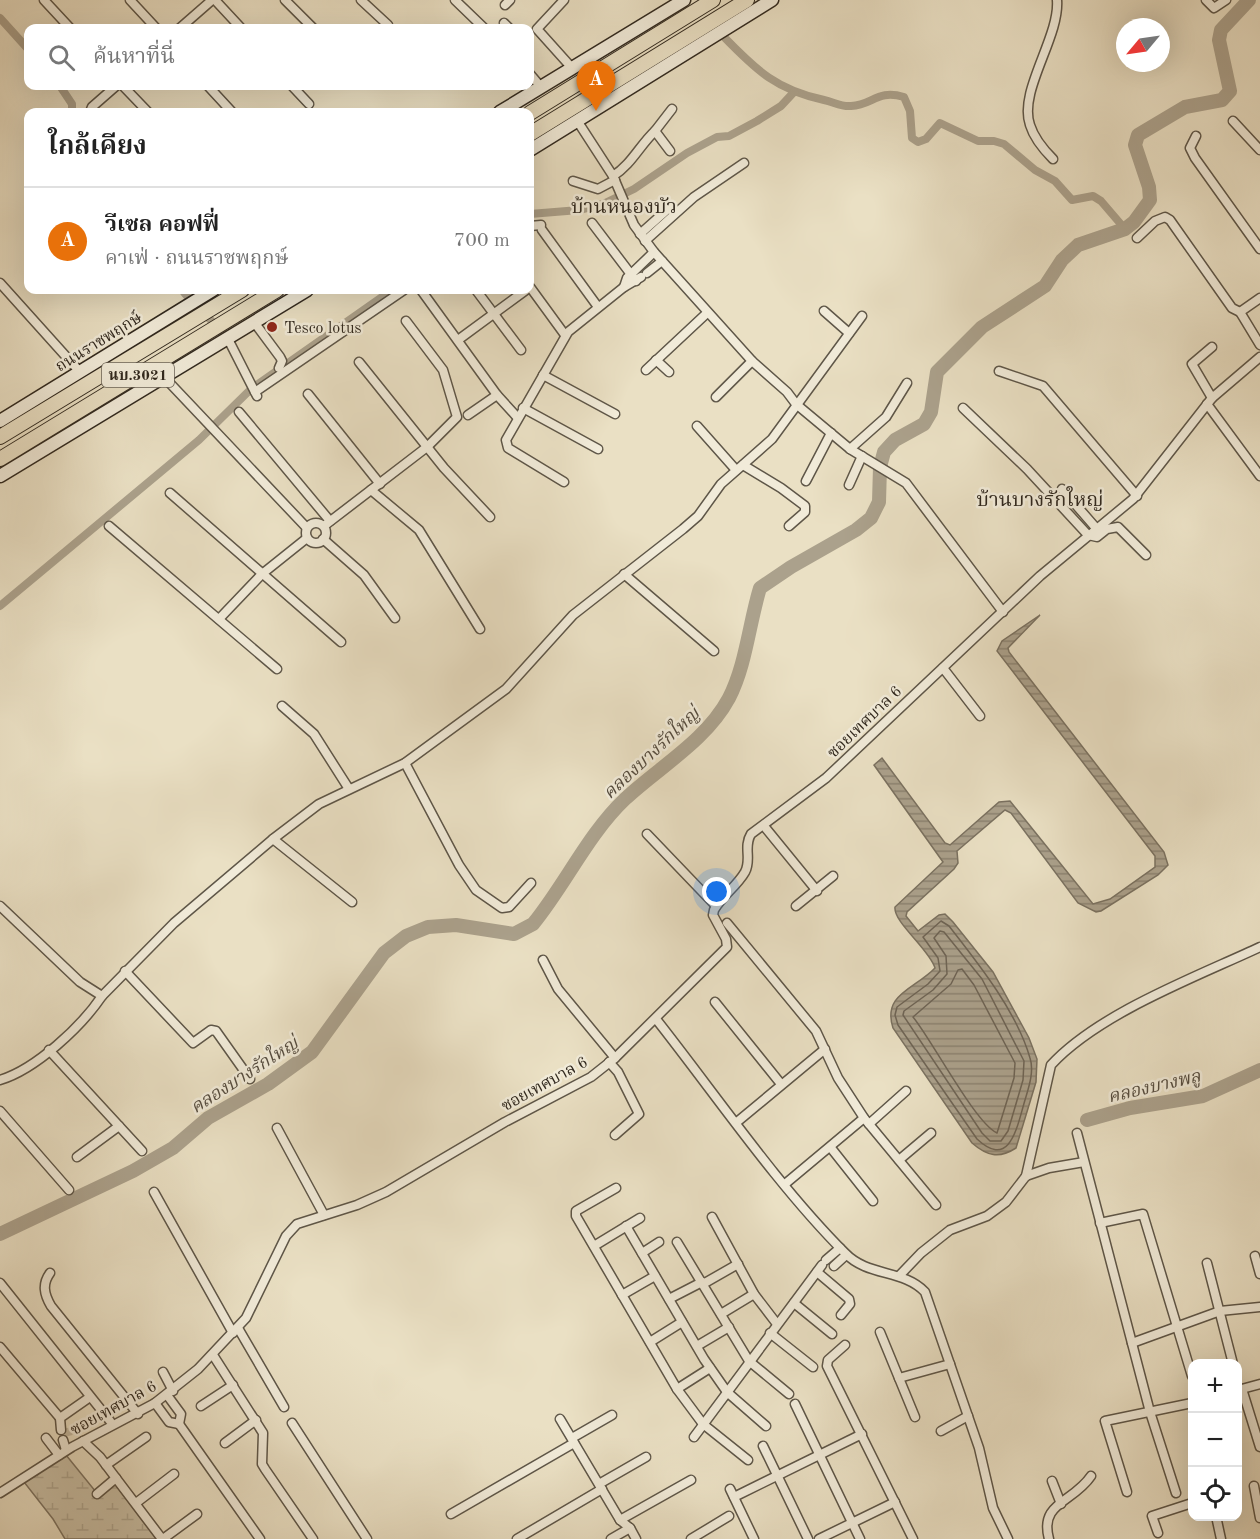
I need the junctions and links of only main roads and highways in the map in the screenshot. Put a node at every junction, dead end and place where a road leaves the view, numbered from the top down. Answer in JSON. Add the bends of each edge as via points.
{"nodes":[{"id":1,"x":684,"y":0,"type":"edge"},
{"id":2,"x":713,"y":0,"type":"edge"},
{"id":3,"x":747,"y":0,"type":"edge"},
{"id":4,"x":772,"y":0,"type":"edge"},
{"id":5,"x":670,"y":4,"type":"edge"},
{"id":6,"x":507,"y":108,"type":"edge"},
{"id":7,"x":534,"y":111,"type":"edge"},
{"id":8,"x":534,"y":132,"type":"edge"},
{"id":9,"x":534,"y":148,"type":"edge"},
{"id":10,"x":207,"y":294,"type":"edge"},
{"id":11,"x":235,"y":294,"type":"edge"},
{"id":12,"x":270,"y":294,"type":"edge"},
{"id":13,"x":300,"y":294,"type":"edge"},
{"id":14,"x":0,"y":421,"type":"edge"},
{"id":15,"x":0,"y":437,"type":"edge"},
{"id":16,"x":0,"y":459,"type":"edge"},
{"id":17,"x":0,"y":476,"type":"edge"}],
"edges":[{"from":1,"to":5,"type":"main road"},
{"from":2,"to":7,"type":"main road"},
{"from":3,"to":8,"type":"main road"},
{"from":4,"to":9,"type":"main road"},
{"from":5,"to":6,"type":"main road"},
{"from":10,"to":14,"type":"main road","name":"ถนนราชพฤกษ์","number":"นบ.3021"},
{"from":11,"to":15,"type":"main road","name":"ถนนราชพฤกษ์","number":"นบ.3021"},
{"from":12,"to":16,"type":"main road","number":"นบ.3021"},
{"from":13,"to":17,"type":"main road","number":"นบ.3021"}]}
